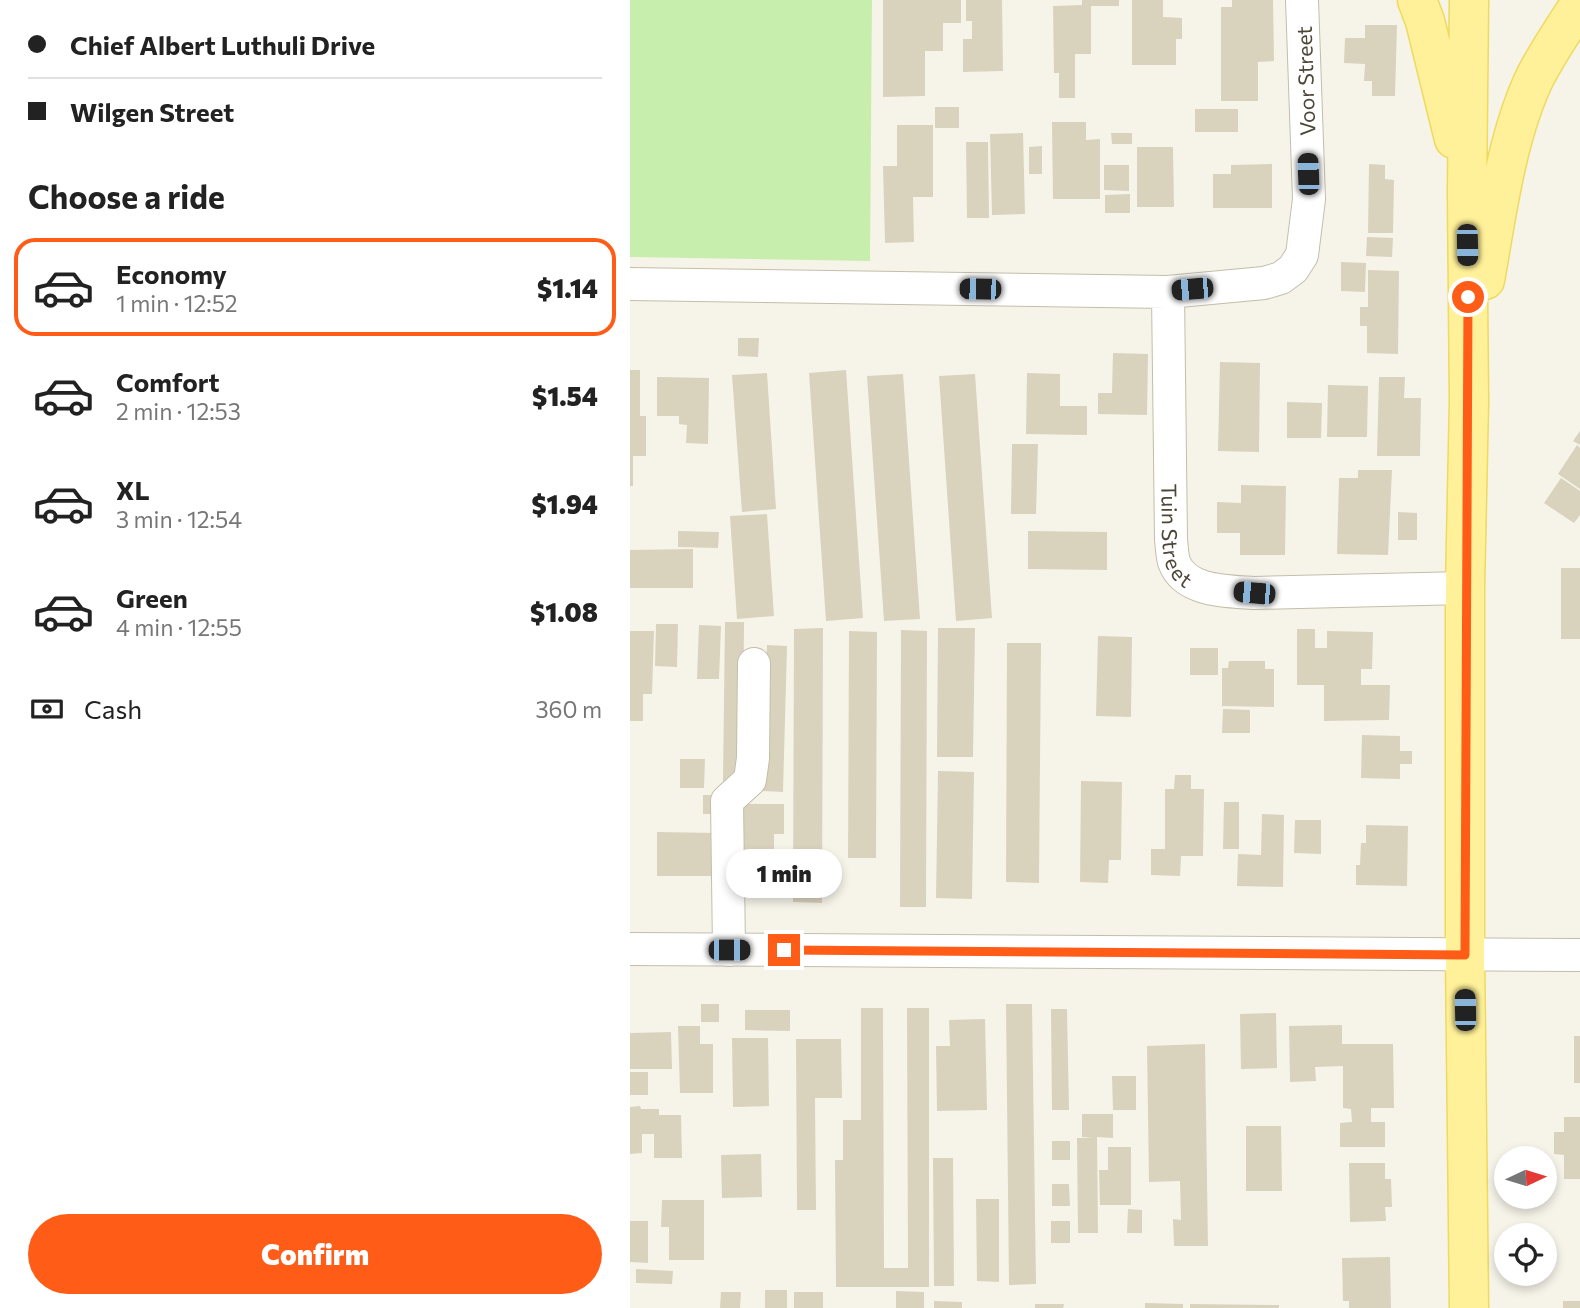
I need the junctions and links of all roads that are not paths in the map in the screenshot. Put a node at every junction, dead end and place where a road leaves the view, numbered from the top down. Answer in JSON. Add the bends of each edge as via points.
{"nodes":[{"id":1,"x":1302,"y":0,"type":"edge"},
{"id":2,"x":1418,"y":0,"type":"edge"},
{"id":3,"x":1469,"y":0,"type":"edge"},
{"id":4,"x":1580,"y":4,"type":"edge"},
{"id":5,"x":1466,"y":192,"type":"junction"},
{"id":6,"x":630,"y":284,"type":"edge"},
{"id":7,"x":1168,"y":292,"type":"junction"},
{"id":8,"x":1469,"y":401,"type":"junction"},
{"id":9,"x":1465,"y":589,"type":"junction"},
{"id":10,"x":754,"y":664,"type":"dead end"},
{"id":11,"x":630,"y":949,"type":"edge"},
{"id":12,"x":729,"y":950,"type":"junction"},
{"id":13,"x":1465,"y":955,"type":"junction"},
{"id":14,"x":1580,"y":955,"type":"edge"},
{"id":15,"x":1469,"y":1308,"type":"edge"}],
"edges":[{"from":1,"to":7,"type":"street","name":"Voor Street","via":[[1309,199],[1302,255],[1281,278],[1264,283]]},
{"from":2,"to":5,"type":"main road"},
{"from":3,"to":5,"type":"main road"},
{"from":4,"to":8,"type":"main road","via":[[1535,79],[1519,119],[1483,291]]},
{"from":5,"to":8,"type":"main road"},
{"from":6,"to":7,"type":"street"},
{"from":7,"to":9,"type":"street","name":"Tuin Street","via":[[1171,540],[1174,562],[1182,575],[1219,591],[1254,593]]},
{"from":8,"to":9,"type":"main road"},
{"from":9,"to":13,"type":"main road"},
{"from":10,"to":12,"type":"street","via":[[750,780],[727,802]]},
{"from":11,"to":12,"type":"street"},
{"from":12,"to":13,"type":"street"},
{"from":13,"to":14,"type":"street"},
{"from":13,"to":15,"type":"main road"}]}
